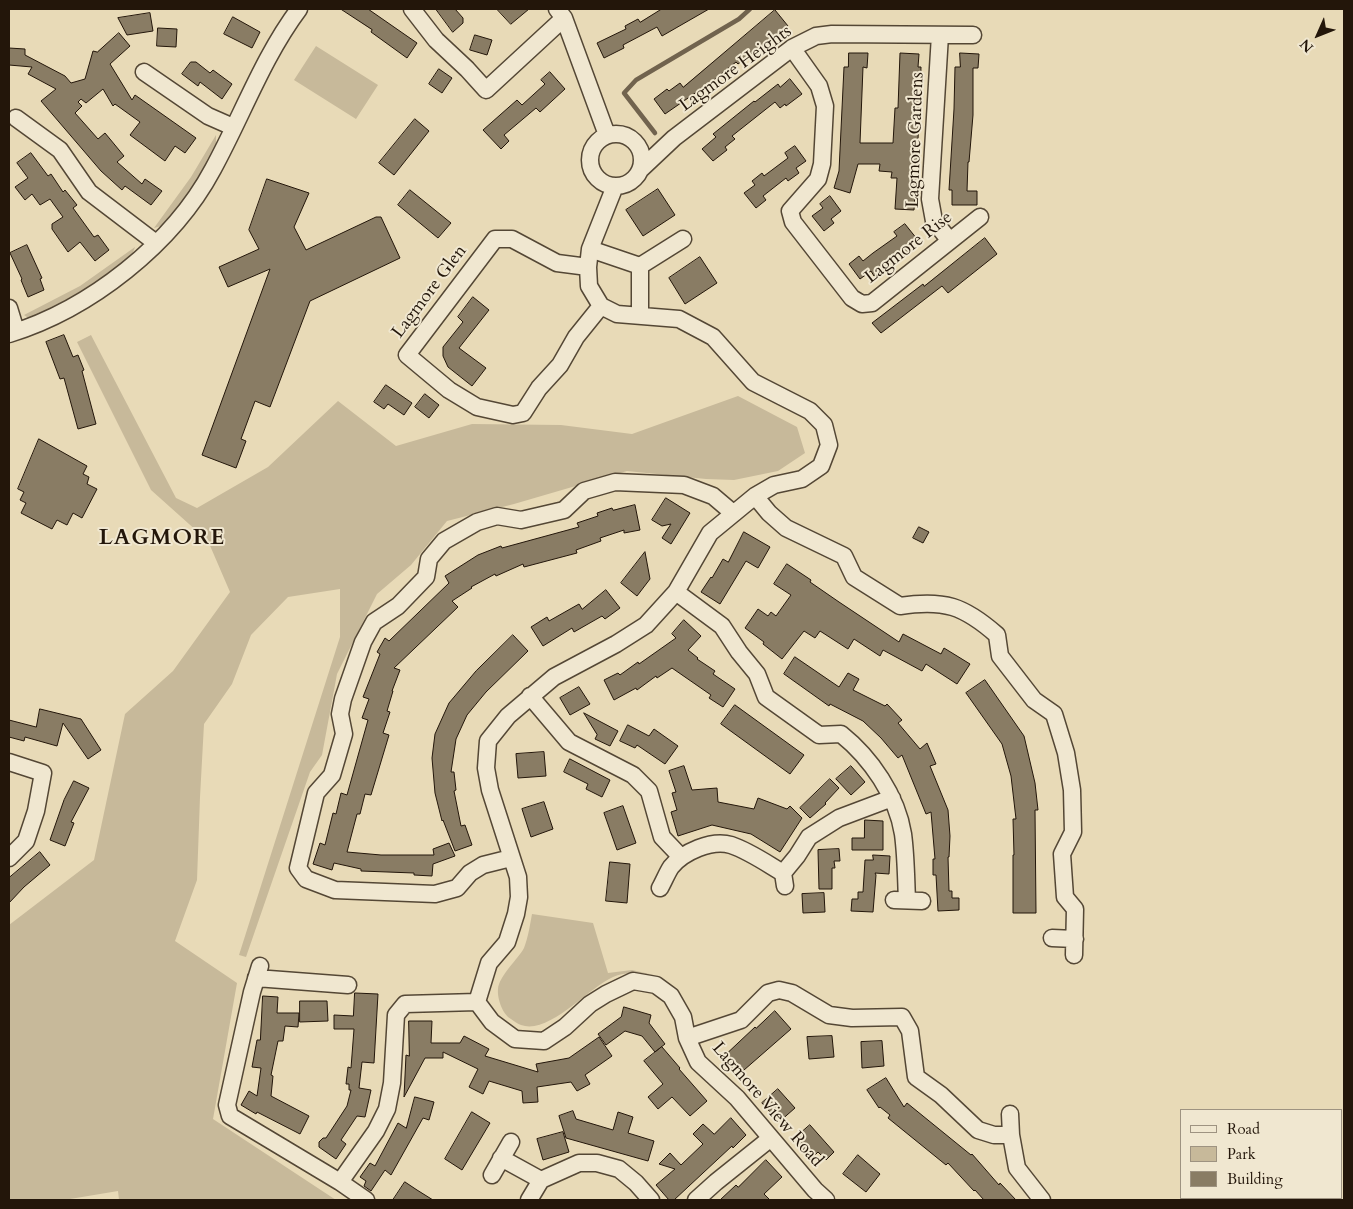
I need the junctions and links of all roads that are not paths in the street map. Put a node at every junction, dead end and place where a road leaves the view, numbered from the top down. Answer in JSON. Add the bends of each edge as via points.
{"nodes":[{"id":1,"x":299,"y":9,"type":"edge"},
{"id":2,"x":412,"y":9,"type":"edge"},
{"id":3,"x":560,"y":14,"type":"edge"},
{"id":4,"x":940,"y":35,"type":"junction"},
{"id":5,"x":973,"y":35,"type":"dead end"},
{"id":6,"x":792,"y":48,"type":"junction"},
{"id":7,"x":144,"y":72,"type":"dead end"},
{"id":8,"x":16,"y":118,"type":"dead end"},
{"id":9,"x":233,"y":127,"type":"junction"},
{"id":10,"x":607,"y":135,"type":"junction"},
{"id":11,"x":674,"y":138,"type":"junction"},
{"id":12,"x":639,"y":147,"type":"junction"},
{"id":13,"x":640,"y":170,"type":"junction"},
{"id":14,"x":615,"y":186,"type":"junction"},
{"id":15,"x":980,"y":217,"type":"dead end"},
{"id":16,"x":683,"y":239,"type":"dead end"},
{"id":17,"x":950,"y":241,"type":"junction"},
{"id":18,"x":156,"y":243,"type":"junction"},
{"id":19,"x":590,"y":249,"type":"junction"},
{"id":20,"x":640,"y":266,"type":"junction"},
{"id":21,"x":588,"y":267,"type":"junction"},
{"id":22,"x":601,"y":306,"type":"junction"},
{"id":23,"x":9,"y":308,"type":"edge"},
{"id":24,"x":640,"y":316,"type":"junction"},
{"id":25,"x":12,"y":332,"type":"edge"},
{"id":26,"x":755,"y":496,"type":"junction"},
{"id":27,"x":733,"y":513,"type":"junction"},
{"id":28,"x":676,"y":592,"type":"junction"},
{"id":29,"x":530,"y":696,"type":"junction"},
{"id":30,"x":9,"y":762,"type":"edge"},
{"id":31,"x":892,"y":798,"type":"junction"},
{"id":32,"x":9,"y":858,"type":"edge"},
{"id":33,"x":511,"y":858,"type":"junction"},
{"id":34,"x":681,"y":858,"type":"junction"},
{"id":35,"x":660,"y":888,"type":"dead end"},
{"id":36,"x":908,"y":900,"type":"dead end"},
{"id":37,"x":1052,"y":938,"type":"dead end"},
{"id":38,"x":1075,"y":939,"type":"junction"},
{"id":39,"x":1074,"y":955,"type":"dead end"},
{"id":40,"x":348,"y":985,"type":"dead end"},
{"id":41,"x":477,"y":1002,"type":"junction"},
{"id":42,"x":687,"y":1038,"type":"junction"},
{"id":43,"x":1010,"y":1114,"type":"dead end"},
{"id":44,"x":1011,"y":1135,"type":"junction"},
{"id":45,"x":771,"y":1138,"type":"junction"},
{"id":46,"x":510,"y":1142,"type":"dead end"},
{"id":47,"x":501,"y":1158,"type":"junction"},
{"id":48,"x":492,"y":1174,"type":"dead end"},
{"id":49,"x":541,"y":1180,"type":"junction"},
{"id":50,"x":340,"y":1182,"type":"junction"},
{"id":51,"x":366,"y":1200,"type":"edge"},
{"id":52,"x":529,"y":1200,"type":"edge"},
{"id":53,"x":651,"y":1200,"type":"edge"},
{"id":54,"x":696,"y":1200,"type":"edge"},
{"id":55,"x":826,"y":1200,"type":"edge"},
{"id":56,"x":1042,"y":1200,"type":"edge"}],
"edges":[{"from":1,"to":9,"type":"street","via":[[268,59]]},
{"from":2,"to":3,"type":"street","via":[[436,40],[486,90]]},
{"from":3,"to":10,"type":"street"},
{"from":4,"to":5,"type":"street","name":"Lagmore Heights"},
{"from":4,"to":6,"type":"street","name":"Lagmore Heights","via":[[832,34],[816,36]]},
{"from":4,"to":17,"type":"street","name":"Lagmore Gardens","via":[[930,199],[934,221]]},
{"from":6,"to":11,"type":"street","name":"Lagmore Heights"},
{"from":6,"to":17,"type":"street","name":"Lagmore Rise","via":[[819,86],[825,106],[822,164],[818,179],[790,211],[793,222],[852,298],[862,304],[872,303]]},
{"from":7,"to":9,"type":"street","via":[[208,116]]},
{"from":8,"to":18,"type":"street","via":[[60,150],[89,192]]},
{"from":9,"to":18,"type":"street","via":[[199,194]]},
{"from":10,"to":12,"type":"street","via":[[622,134]]},
{"from":10,"to":14,"type":"street","via":[[593,146],[590,164],[598,179]]},
{"from":11,"to":12,"type":"street","name":"Lagmore Heights"},
{"from":11,"to":13,"type":"street","name":"Lagmore Heights"},
{"from":12,"to":13,"type":"street"},
{"from":13,"to":14,"type":"street","via":[[630,182]]},
{"from":14,"to":19,"type":"street"},
{"from":15,"to":17,"type":"street","name":"Lagmore Rise"},
{"from":16,"to":20,"type":"street"},
{"from":18,"to":25,"type":"street","via":[[110,283],[84,300],[43,322]]},
{"from":19,"to":20,"type":"street"},
{"from":19,"to":21,"type":"street"},
{"from":20,"to":24,"type":"street"},
{"from":21,"to":22,"type":"street","via":[[589,286]]},
{"from":21,"to":22,"type":"street","name":"Lagmore Glen","via":[[557,263],[512,239],[495,239],[407,355],[477,407],[513,415],[523,412]]},
{"from":22,"to":24,"type":"street","via":[[617,314]]},
{"from":23,"to":25,"type":"street"},
{"from":24,"to":26,"type":"street","via":[[679,319],[713,337],[754,382],[810,411],[824,426],[829,445],[821,466],[802,479],[774,485]]},
{"from":26,"to":27,"type":"street"},
{"from":26,"to":38,"type":"street","via":[[786,528],[844,556],[854,576],[900,606],[922,602],[952,606],[978,618],[997,635],[1000,656],[1034,700],[1054,714],[1066,754],[1074,832],[1062,854],[1066,897],[1075,909]]},
{"from":27,"to":28,"type":"street","via":[[710,533]]},
{"from":27,"to":33,"type":"street","via":[[713,496],[684,485],[615,482],[584,491],[564,510],[521,520],[498,516],[477,522],[444,541],[429,559],[426,577],[398,606],[374,622],[363,642],[343,699],[340,714],[344,734],[332,775],[316,793],[298,868],[306,879],[335,890],[435,894],[457,888],[470,873],[483,865]]},
{"from":28,"to":29,"type":"street","via":[[646,625],[554,677]]},
{"from":28,"to":31,"type":"street","via":[[722,626],[757,674],[766,697],[819,735],[841,734],[870,763]]},
{"from":29,"to":33,"type":"street","via":[[488,741],[486,768],[490,790]]},
{"from":29,"to":34,"type":"street","via":[[569,742],[633,775],[648,791],[662,837]]},
{"from":30,"to":32,"type":"street","via":[[43,773],[36,812],[26,841]]},
{"from":31,"to":34,"type":"street","via":[[839,818],[809,837],[784,879],[755,856],[729,844],[704,845]]},
{"from":31,"to":36,"type":"street","via":[[903,834]]},
{"from":33,"to":41,"type":"street","via":[[518,877],[516,914],[507,942],[489,964]]},
{"from":34,"to":35,"type":"street","via":[[670,868]]},
{"from":37,"to":38,"type":"street"},
{"from":38,"to":39,"type":"street"},
{"from":40,"to":50,"type":"street","via":[[258,972],[227,1105],[230,1116]]},
{"from":41,"to":42,"type":"street","name":"Lagmore View Road","via":[[492,1022],[515,1039],[544,1041],[566,1027],[590,1004],[634,981],[656,985],[671,996],[683,1017]]},
{"from":41,"to":50,"type":"street","via":[[405,1004],[396,1015],[387,1109],[376,1131]]},
{"from":42,"to":44,"type":"street","via":[[741,1020],[768,993],[779,990],[792,993],[829,1015],[902,1017],[910,1031],[916,1077],[941,1095],[978,1130],[994,1135]]},
{"from":42,"to":45,"type":"street","name":"Lagmore View Road","via":[[698,1062],[737,1098]]},
{"from":43,"to":44,"type":"street"},
{"from":44,"to":56,"type":"street","via":[[1017,1168]]},
{"from":45,"to":54,"type":"street"},
{"from":45,"to":55,"type":"street","name":"Lagmore View Road"},
{"from":46,"to":47,"type":"street"},
{"from":47,"to":48,"type":"street"},
{"from":47,"to":49,"type":"street"},
{"from":49,"to":52,"type":"street"},
{"from":49,"to":53,"type":"street","via":[[578,1163],[597,1163],[619,1169]]},
{"from":50,"to":51,"type":"street"}]}
